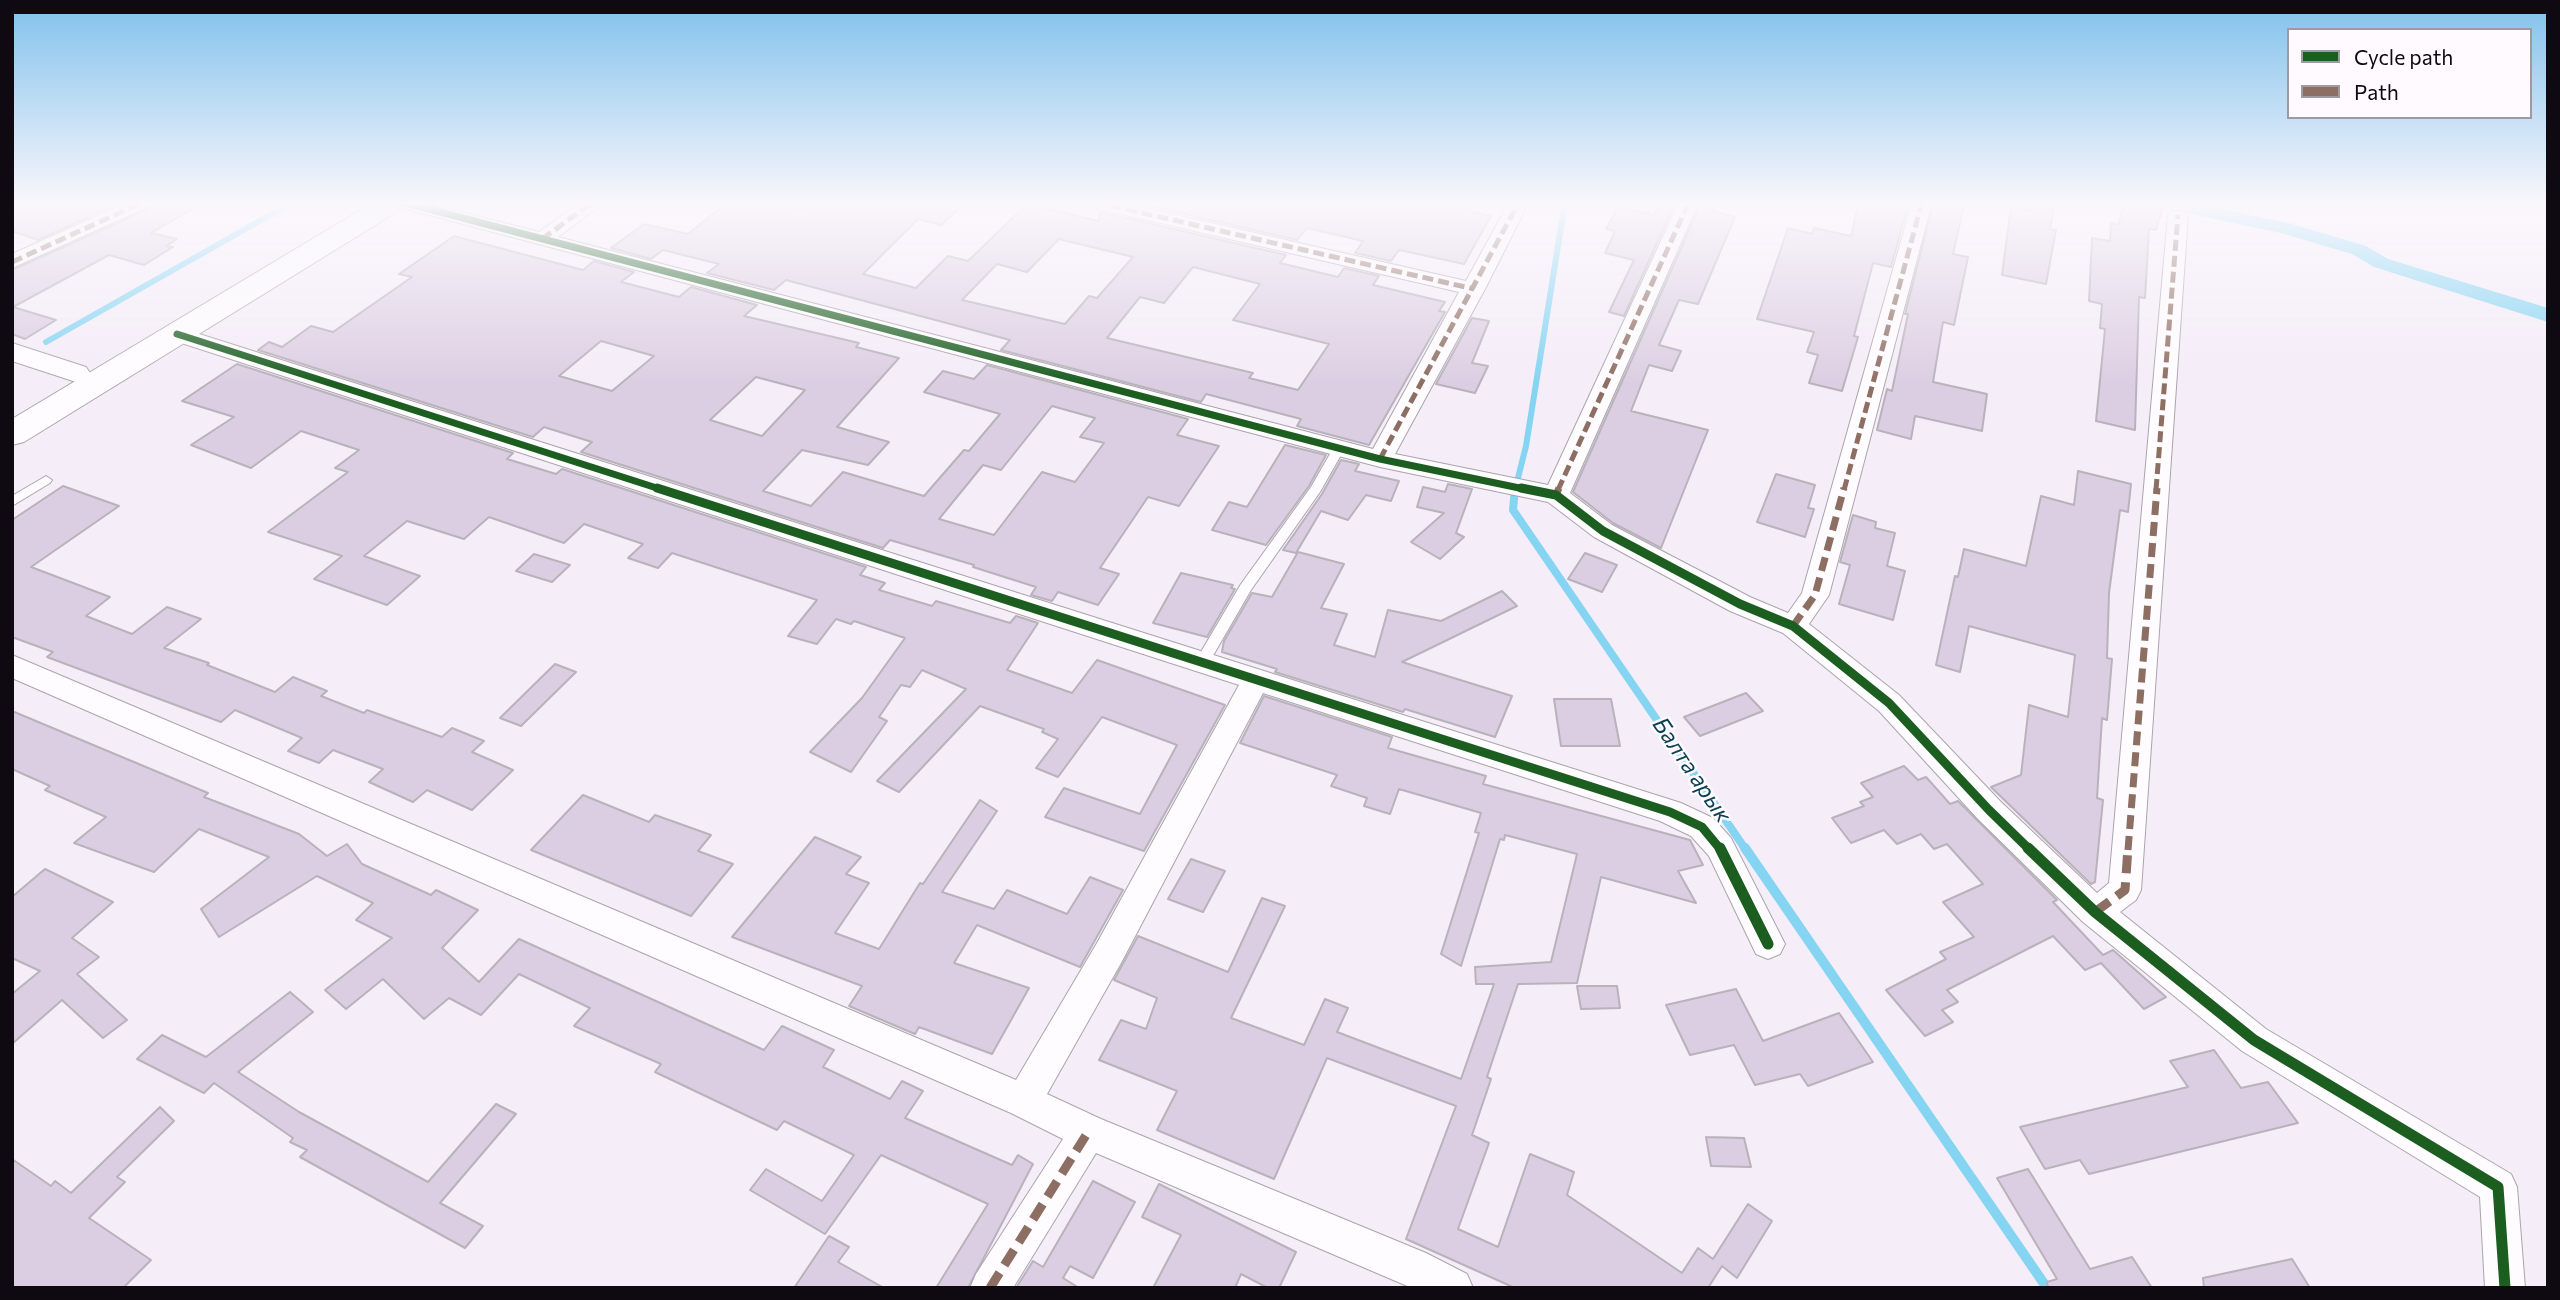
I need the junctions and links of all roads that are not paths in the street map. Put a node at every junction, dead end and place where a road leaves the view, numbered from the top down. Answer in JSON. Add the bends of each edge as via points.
{"nodes":[{"id":1,"x":259,"y":263,"type":"edge"},
{"id":2,"x":293,"y":263,"type":"edge"},
{"id":3,"x":632,"y":263,"type":"edge"},
{"id":4,"x":1361,"y":263,"type":"edge"},
{"id":5,"x":1487,"y":263,"type":"edge"},
{"id":6,"x":1655,"y":263,"type":"edge"},
{"id":7,"x":1905,"y":263,"type":"edge"},
{"id":8,"x":2174,"y":263,"type":"edge"},
{"id":9,"x":1474,"y":289,"type":"junction"},
{"id":10,"x":177,"y":334,"type":"junction"},
{"id":11,"x":12,"y":351,"type":"edge"},
{"id":12,"x":76,"y":373,"type":"junction"},
{"id":13,"x":12,"y":411,"type":"edge"},
{"id":14,"x":12,"y":434,"type":"edge"},
{"id":15,"x":1339,"y":448,"type":"junction"},
{"id":16,"x":1380,"y":459,"type":"junction"},
{"id":17,"x":46,"y":480,"type":"dead end"},
{"id":18,"x":1528,"y":490,"type":"junction"},
{"id":19,"x":12,"y":502,"type":"edge"},
{"id":20,"x":1793,"y":626,"type":"junction"},
{"id":21,"x":1202,"y":663,"type":"junction"},
{"id":22,"x":12,"y":666,"type":"edge"},
{"id":23,"x":1256,"y":680,"type":"junction"},
{"id":24,"x":2095,"y":912,"type":"junction"},
{"id":25,"x":1768,"y":944,"type":"dead end"},
{"id":26,"x":1024,"y":1101,"type":"junction"},
{"id":27,"x":1088,"y":1132,"type":"junction"},
{"id":28,"x":990,"y":1288,"type":"edge"},
{"id":29,"x":1453,"y":1288,"type":"edge"},
{"id":30,"x":2505,"y":1288,"type":"edge"}],
"edges":[{"from":1,"to":12,"type":"highway"},
{"from":2,"to":10,"type":"highway"},
{"from":3,"to":15,"type":"street"},
{"from":4,"to":9,"type":"street"},
{"from":5,"to":9,"type":"street"},
{"from":6,"to":18,"type":"street"},
{"from":7,"to":20,"type":"street","via":[[1815,595]]},
{"from":8,"to":24,"type":"street","via":[[2125,890]]},
{"from":9,"to":16,"type":"street"},
{"from":10,"to":14,"type":"highway"},
{"from":10,"to":21,"type":"street"},
{"from":11,"to":12,"type":"street"},
{"from":12,"to":13,"type":"highway"},
{"from":15,"to":16,"type":"street"},
{"from":15,"to":21,"type":"lane","via":[[1246,587]]},
{"from":16,"to":18,"type":"street"},
{"from":17,"to":19,"type":"lane"},
{"from":18,"to":20,"type":"street","via":[[1740,604]]},
{"from":20,"to":24,"type":"street","via":[[1889,703]]},
{"from":21,"to":23,"type":"street"},
{"from":22,"to":26,"type":"street"},
{"from":23,"to":25,"type":"street","via":[[1702,827],[1720,847]]},
{"from":23,"to":26,"type":"street"},
{"from":24,"to":30,"type":"street","via":[[2254,1040],[2498,1187]]},
{"from":26,"to":27,"type":"street"},
{"from":27,"to":28,"type":"street"},
{"from":27,"to":29,"type":"street"}]}
